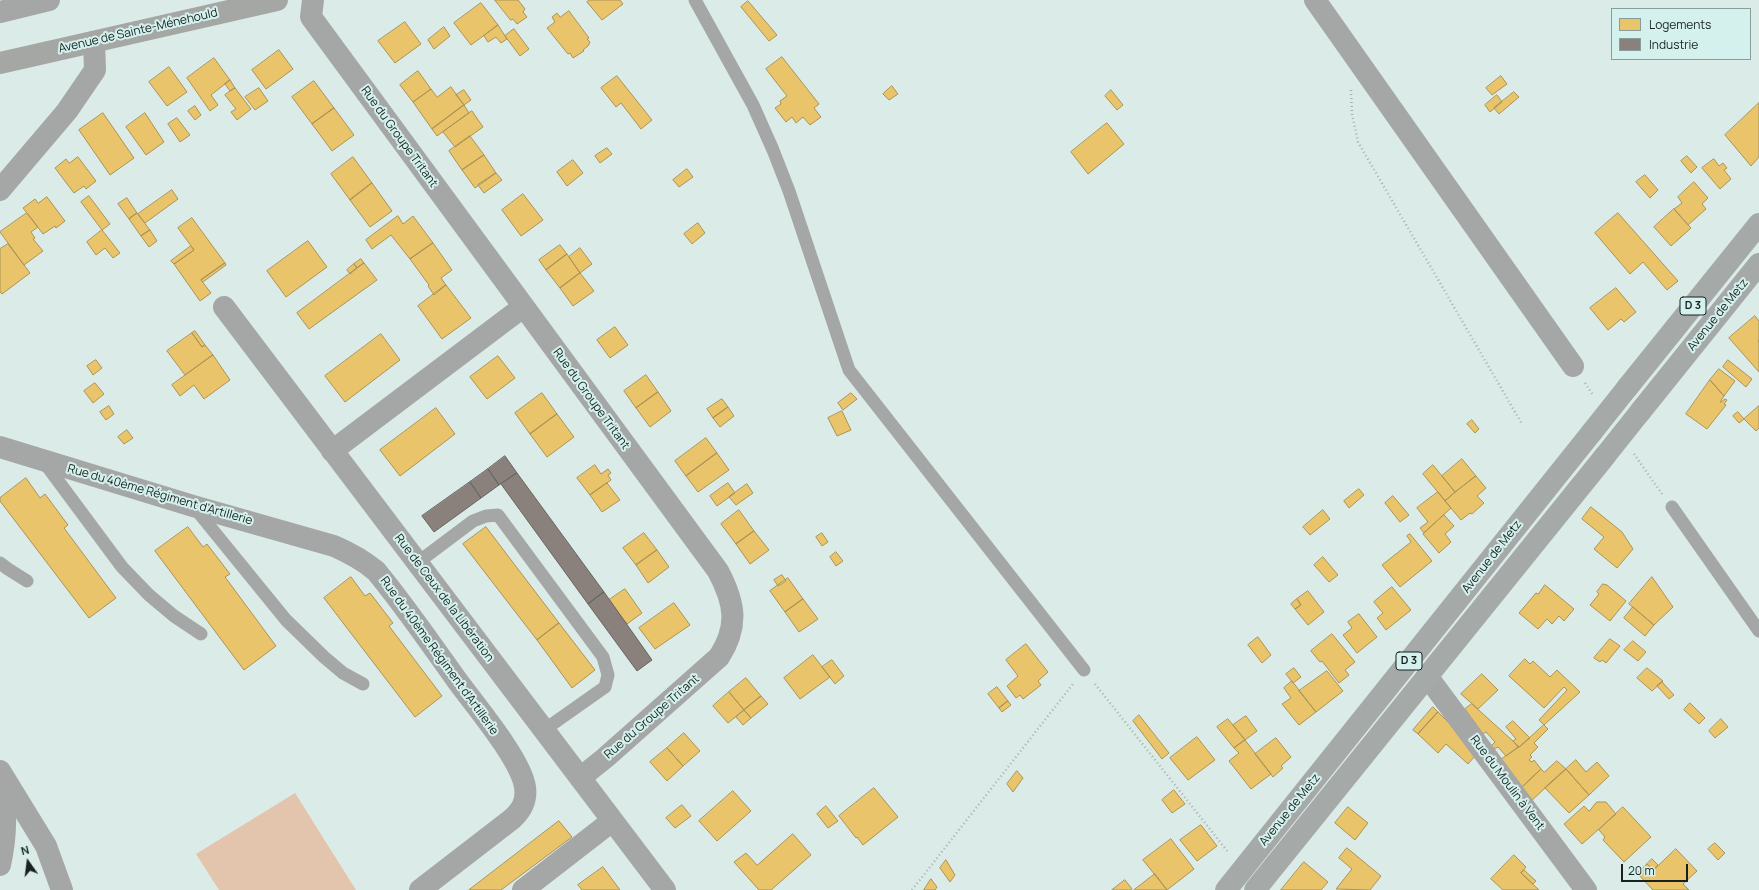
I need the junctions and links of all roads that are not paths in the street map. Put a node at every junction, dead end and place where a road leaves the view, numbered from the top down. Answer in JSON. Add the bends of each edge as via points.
{"nodes":[{"id":1,"x":49,"y":0,"type":"edge"},
{"id":2,"x":277,"y":0,"type":"edge"},
{"id":3,"x":313,"y":0,"type":"edge"},
{"id":4,"x":695,"y":0,"type":"edge"},
{"id":5,"x":1315,"y":0,"type":"edge"},
{"id":6,"x":0,"y":12,"type":"edge"},
{"id":7,"x":94,"y":42,"type":"junction"},
{"id":8,"x":0,"y":63,"type":"edge"},
{"id":9,"x":0,"y":190,"type":"edge"},
{"id":10,"x":1759,"y":224,"type":"edge"},
{"id":11,"x":1759,"y":264,"type":"edge"},
{"id":12,"x":224,"y":306,"type":"dead end"},
{"id":13,"x":524,"y":307,"type":"junction"},
{"id":14,"x":1573,"y":366,"type":"dead end"},
{"id":15,"x":0,"y":447,"type":"edge"},
{"id":16,"x":332,"y":451,"type":"junction"},
{"id":17,"x":43,"y":460,"type":"junction"},
{"id":18,"x":192,"y":506,"type":"junction"},
{"id":19,"x":1672,"y":507,"type":"dead end"},
{"id":20,"x":0,"y":562,"type":"edge"},
{"id":21,"x":417,"y":563,"type":"junction"},
{"id":22,"x":27,"y":582,"type":"dead end"},
{"id":23,"x":1759,"y":631,"type":"edge"},
{"id":24,"x":201,"y":634,"type":"dead end"},
{"id":25,"x":1084,"y":670,"type":"road end"},
{"id":26,"x":1427,"y":676,"type":"junction"},
{"id":27,"x":363,"y":684,"type":"dead end"},
{"id":28,"x":544,"y":730,"type":"junction"},
{"id":29,"x":0,"y":772,"type":"edge"},
{"id":30,"x":580,"y":778,"type":"junction"},
{"id":31,"x":612,"y":821,"type":"junction"},
{"id":32,"x":0,"y":865,"type":"edge"},
{"id":33,"x":62,"y":890,"type":"edge"},
{"id":34,"x":420,"y":890,"type":"edge"},
{"id":35,"x":523,"y":890,"type":"edge"},
{"id":36,"x":665,"y":890,"type":"edge"},
{"id":37,"x":1226,"y":890,"type":"edge"},
{"id":38,"x":1255,"y":890,"type":"edge"},
{"id":39,"x":1586,"y":890,"type":"edge"}],
"edges":[{"from":1,"to":6,"type":"street"},
{"from":2,"to":7,"type":"main road","name":"Avenue de Sainte-Ménehould"},
{"from":3,"to":13,"type":"street","name":"Rue du Groupe Tritant","via":[[311,17]]},
{"from":4,"to":25,"type":"lane","via":[[753,105],[773,150],[849,370]]},
{"from":5,"to":14,"type":"street"},
{"from":7,"to":8,"type":"main road","name":"Avenue de Sainte-Ménehould"},
{"from":7,"to":9,"type":"street","via":[[95,70],[67,111]]},
{"from":10,"to":37,"type":"main road","name":"Avenue de Metz","number":"D 3","bridge":true},
{"from":11,"to":26,"type":"main road","name":"Avenue de Metz","number":"D 3","bridge":true},
{"from":12,"to":16,"type":"street","name":"Rue de Ceux de la Libération"},
{"from":13,"to":16,"type":"street"},
{"from":13,"to":30,"type":"street","name":"Rue du Groupe Tritant","via":[[718,571],[726,586],[733,616],[727,645],[719,657]]},
{"from":15,"to":17,"type":"street","name":"Rue du 40ème Régiment d'Artillerie"},
{"from":16,"to":21,"type":"street","name":"Rue de Ceux de la Libération"},
{"from":17,"to":18,"type":"street","name":"Rue du 40ème Régiment d'Artillerie"},
{"from":17,"to":24,"type":"lane","via":[[122,567],[149,595]]},
{"from":18,"to":27,"type":"lane","via":[[286,620],[333,665]]},
{"from":18,"to":34,"type":"street","name":"Rue du 40ème Régiment d'Artillerie","via":[[334,546],[366,562],[384,581],[514,759],[525,787],[525,800],[520,811]]},
{"from":19,"to":23,"type":"lane"},
{"from":20,"to":22,"type":"lane"},
{"from":21,"to":28,"type":"street","name":"Rue de Ceux de la Libération"},
{"from":21,"to":28,"type":"lane","via":[[473,521],[498,515],[603,657],[608,675],[604,687]]},
{"from":26,"to":38,"type":"main road","name":"Avenue de Metz","number":"D 3"},
{"from":26,"to":39,"type":"street","name":"Rue du Moulin à Vent"},
{"from":28,"to":30,"type":"street","name":"Rue de Ceux de la Libération"},
{"from":29,"to":32,"type":"street","via":[[6,813],[5,843]]},
{"from":29,"to":33,"type":"street","via":[[46,846]]},
{"from":30,"to":31,"type":"street","name":"Rue de Ceux de la Libération"},
{"from":31,"to":35,"type":"street"},
{"from":31,"to":36,"type":"street","name":"Rue de Ceux de la Libération"}]}
